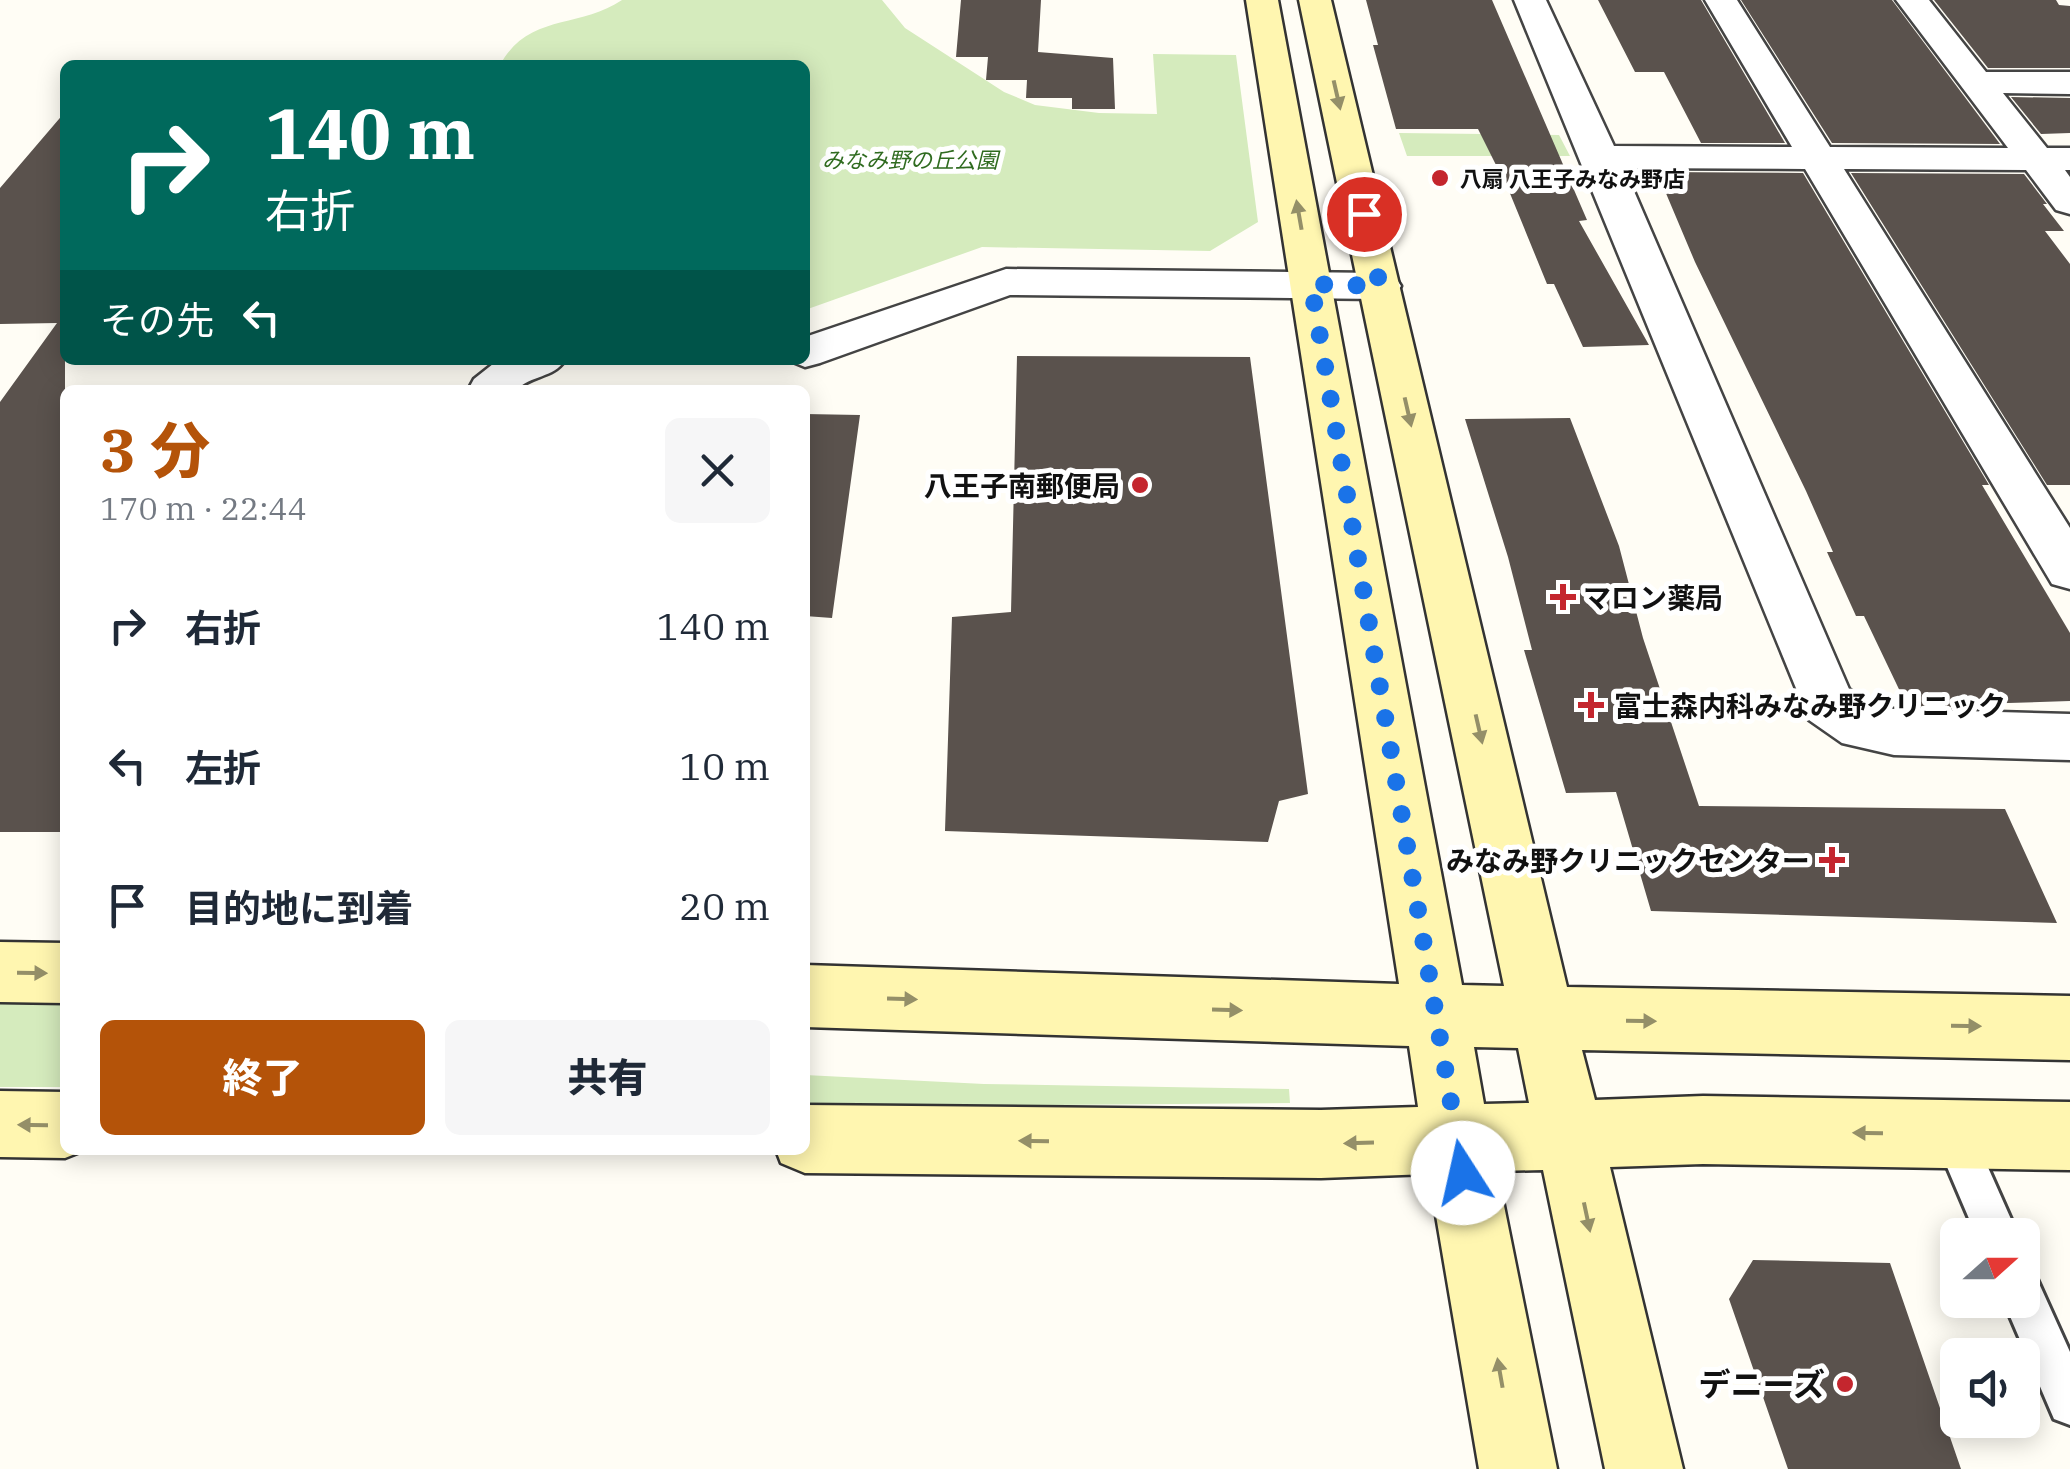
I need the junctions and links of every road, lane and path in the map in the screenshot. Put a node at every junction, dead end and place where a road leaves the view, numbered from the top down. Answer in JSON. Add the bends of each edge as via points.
{"nodes":[{"id":1,"x":1262,"y":0,"type":"edge"},
{"id":2,"x":1316,"y":0,"type":"edge"},
{"id":3,"x":1530,"y":0,"type":"edge"},
{"id":4,"x":1720,"y":0,"type":"edge"},
{"id":5,"x":1912,"y":0,"type":"edge"},
{"id":6,"x":1977,"y":82,"type":"junction"},
{"id":7,"x":2070,"y":83,"type":"edge"},
{"id":8,"x":1600,"y":156,"type":"junction"},
{"id":9,"x":1817,"y":157,"type":"junction"},
{"id":10,"x":2054,"y":159,"type":"edge"},
{"id":11,"x":2070,"y":202,"type":"edge"},
{"id":12,"x":1311,"y":284,"type":"junction"},
{"id":13,"x":1380,"y":286,"type":"junction"},
{"id":14,"x":810,"y":351,"type":"edge"},
{"id":15,"x":530,"y":365,"type":"edge"},
{"id":16,"x":495,"y":385,"type":"edge"},
{"id":17,"x":2070,"y":570,"type":"edge"},
{"id":18,"x":2070,"y":737,"type":"edge"},
{"id":19,"x":0,"y":972,"type":"edge"},
{"id":20,"x":60,"y":973,"type":"edge"},
{"id":21,"x":810,"y":996,"type":"edge"},
{"id":22,"x":1436,"y":1016,"type":"junction"},
{"id":23,"x":1543,"y":1019,"type":"junction"},
{"id":24,"x":2070,"y":1028,"type":"edge"},
{"id":25,"x":0,"y":1124,"type":"edge"},
{"id":26,"x":60,"y":1125,"type":"edge"},
{"id":27,"x":1953,"y":1134,"type":"junction"},
{"id":28,"x":1569,"y":1135,"type":"junction"},
{"id":29,"x":2070,"y":1136,"type":"edge"},
{"id":30,"x":810,"y":1139,"type":"edge"},
{"id":31,"x":1457,"y":1139,"type":"junction"},
{"id":32,"x":1989,"y":1218,"type":"edge"},
{"id":33,"x":2033,"y":1318,"type":"edge"},
{"id":34,"x":2070,"y":1402,"type":"edge"},
{"id":35,"x":1518,"y":1469,"type":"edge"},
{"id":36,"x":1644,"y":1469,"type":"edge"}],
"edges":[{"from":12,"to":1,"type":"street","one_way":true},
{"from":2,"to":13,"type":"street","one_way":true},
{"from":3,"to":8,"type":"street"},
{"from":4,"to":9,"type":"street"},
{"from":5,"to":6,"type":"street"},
{"from":6,"to":7,"type":"street"},
{"from":6,"to":10,"type":"street"},
{"from":8,"to":9,"type":"street"},
{"from":8,"to":18,"type":"street","via":[[1828,704],[1861,727],[1878,730]]},
{"from":9,"to":10,"type":"street"},
{"from":9,"to":17,"type":"street"},
{"from":10,"to":11,"type":"street"},
{"from":12,"to":13,"type":"street"},
{"from":12,"to":14,"type":"street","via":[[1006,282]]},
{"from":12,"to":22,"type":"street"},
{"from":13,"to":23,"type":"street","one_way":true},
{"from":15,"to":16,"type":"street"},
{"from":19,"to":20,"type":"street","one_way":true},
{"from":21,"to":22,"type":"street","one_way":true},
{"from":22,"to":23,"type":"street"},
{"from":22,"to":31,"type":"street"},
{"from":23,"to":24,"type":"street","one_way":true},
{"from":23,"to":28,"type":"street"},
{"from":26,"to":25,"type":"street","one_way":true},
{"from":27,"to":28,"type":"street","one_way":true},
{"from":27,"to":29,"type":"street"},
{"from":27,"to":32,"type":"lane"},
{"from":28,"to":31,"type":"street"},
{"from":28,"to":36,"type":"street","one_way":true},
{"from":31,"to":30,"type":"street","one_way":true},
{"from":35,"to":31,"type":"street","one_way":true},
{"from":33,"to":34,"type":"lane"}]}
